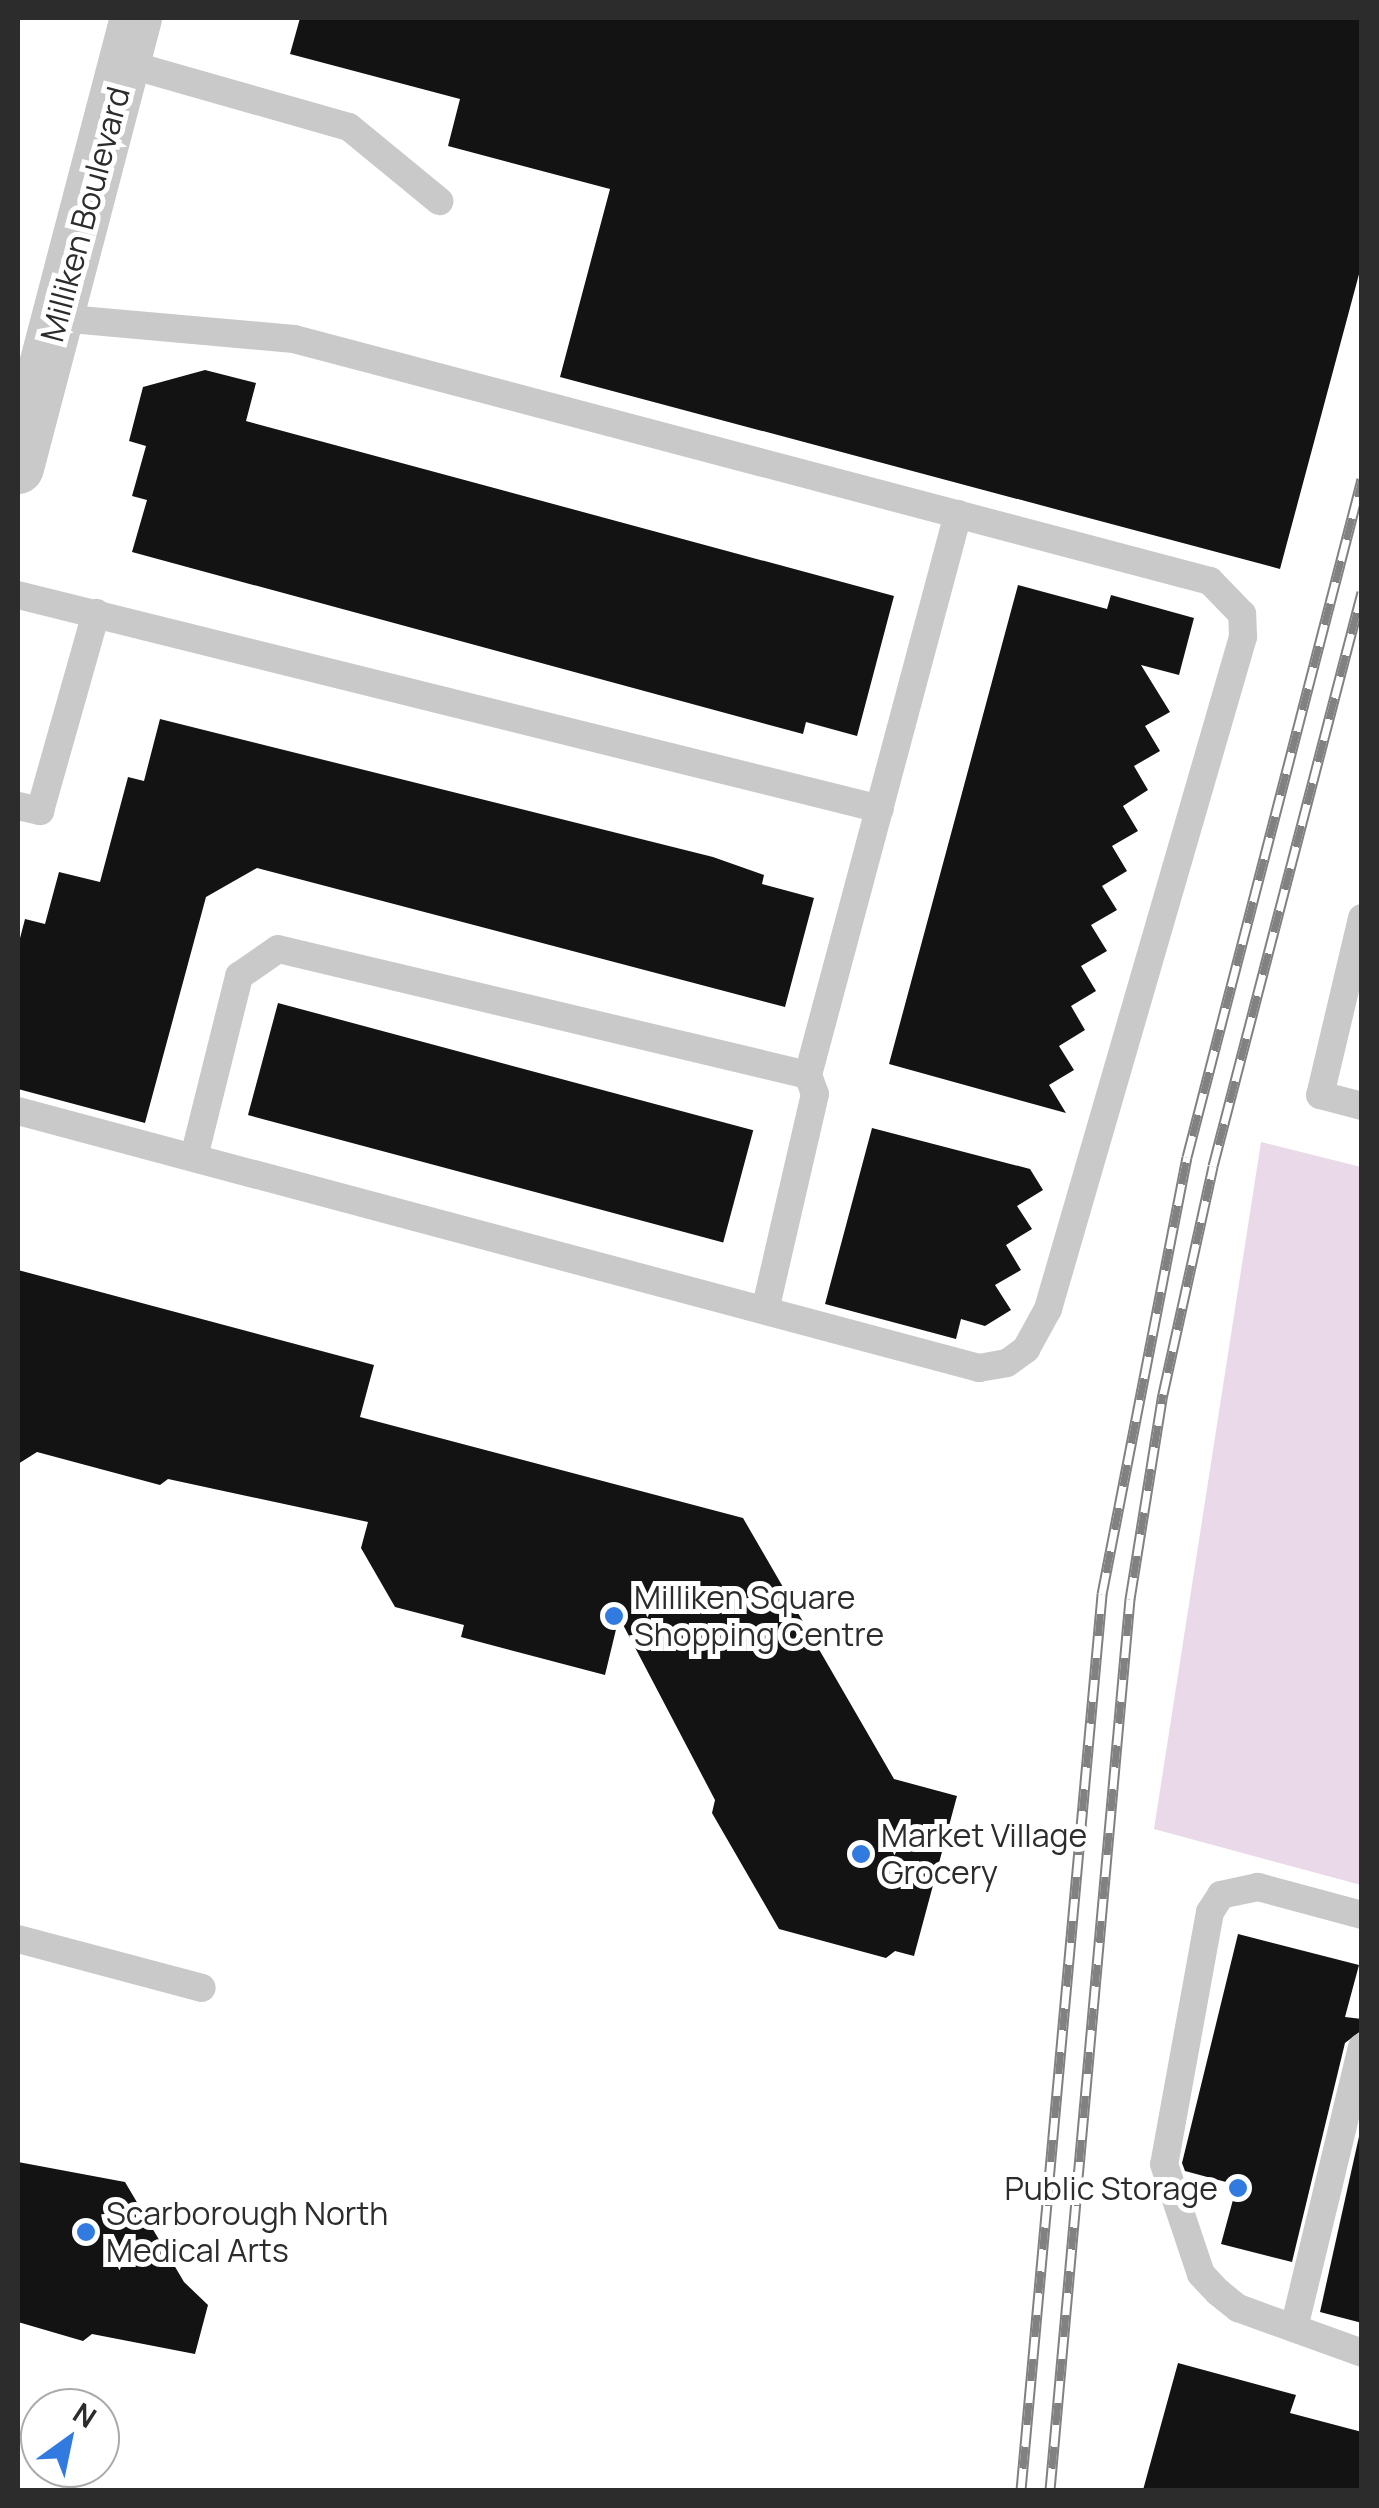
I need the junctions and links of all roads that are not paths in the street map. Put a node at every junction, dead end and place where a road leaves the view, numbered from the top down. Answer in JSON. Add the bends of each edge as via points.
{"nodes":[{"id":1,"x":125,"y":47,"type":"edge"},
{"id":2,"x":438,"y":201,"type":"dead end"},
{"id":3,"x":40,"y":343,"type":"edge"},
{"id":4,"x":18,"y":468,"type":"edge"},
{"id":5,"x":958,"y":514,"type":"junction"},
{"id":6,"x":18,"y":595,"type":"edge"},
{"id":7,"x":96,"y":613,"type":"junction"},
{"id":8,"x":18,"y":806,"type":"edge"},
{"id":9,"x":880,"y":809,"type":"junction"},
{"id":10,"x":1362,"y":918,"type":"edge"},
{"id":11,"x":808,"y":1074,"type":"junction"},
{"id":12,"x":1362,"y":1106,"type":"edge"},
{"id":13,"x":18,"y":1111,"type":"edge"},
{"id":14,"x":194,"y":1158,"type":"junction"},
{"id":15,"x":765,"y":1310,"type":"junction"},
{"id":16,"x":1362,"y":1915,"type":"edge"},
{"id":17,"x":18,"y":1940,"type":"edge"},
{"id":18,"x":202,"y":1988,"type":"dead end"},
{"id":19,"x":1362,"y":2047,"type":"edge"},
{"id":20,"x":1294,"y":2328,"type":"junction"},
{"id":21,"x":1362,"y":2352,"type":"edge"}],
"edges":[{"from":1,"to":2,"type":"lane","via":[[350,127]]},
{"from":1,"to":3,"type":"street","name":"Milliken Boulevard"},
{"from":3,"to":4,"type":"street","name":"Milliken Boulevard"},
{"from":3,"to":5,"type":"lane","via":[[294,339]]},
{"from":5,"to":9,"type":"lane"},
{"from":5,"to":15,"type":"lane","via":[[1210,581],[1242,614],[1243,637],[1048,1309],[1026,1350],[979,1368]]},
{"from":6,"to":7,"type":"lane"},
{"from":7,"to":8,"type":"lane","via":[[40,811]]},
{"from":7,"to":9,"type":"lane"},
{"from":9,"to":11,"type":"lane"},
{"from":10,"to":12,"type":"lane","via":[[1320,1095]]},
{"from":11,"to":14,"type":"lane","via":[[278,949],[239,976]]},
{"from":11,"to":15,"type":"lane","via":[[815,1094]]},
{"from":13,"to":14,"type":"lane"},
{"from":14,"to":15,"type":"lane"},
{"from":16,"to":20,"type":"lane","via":[[1258,1887],[1220,1895],[1210,1912],[1164,2164],[1201,2274],[1238,2308]]},
{"from":17,"to":18,"type":"lane"},
{"from":19,"to":20,"type":"lane"},
{"from":20,"to":21,"type":"lane"}]}
